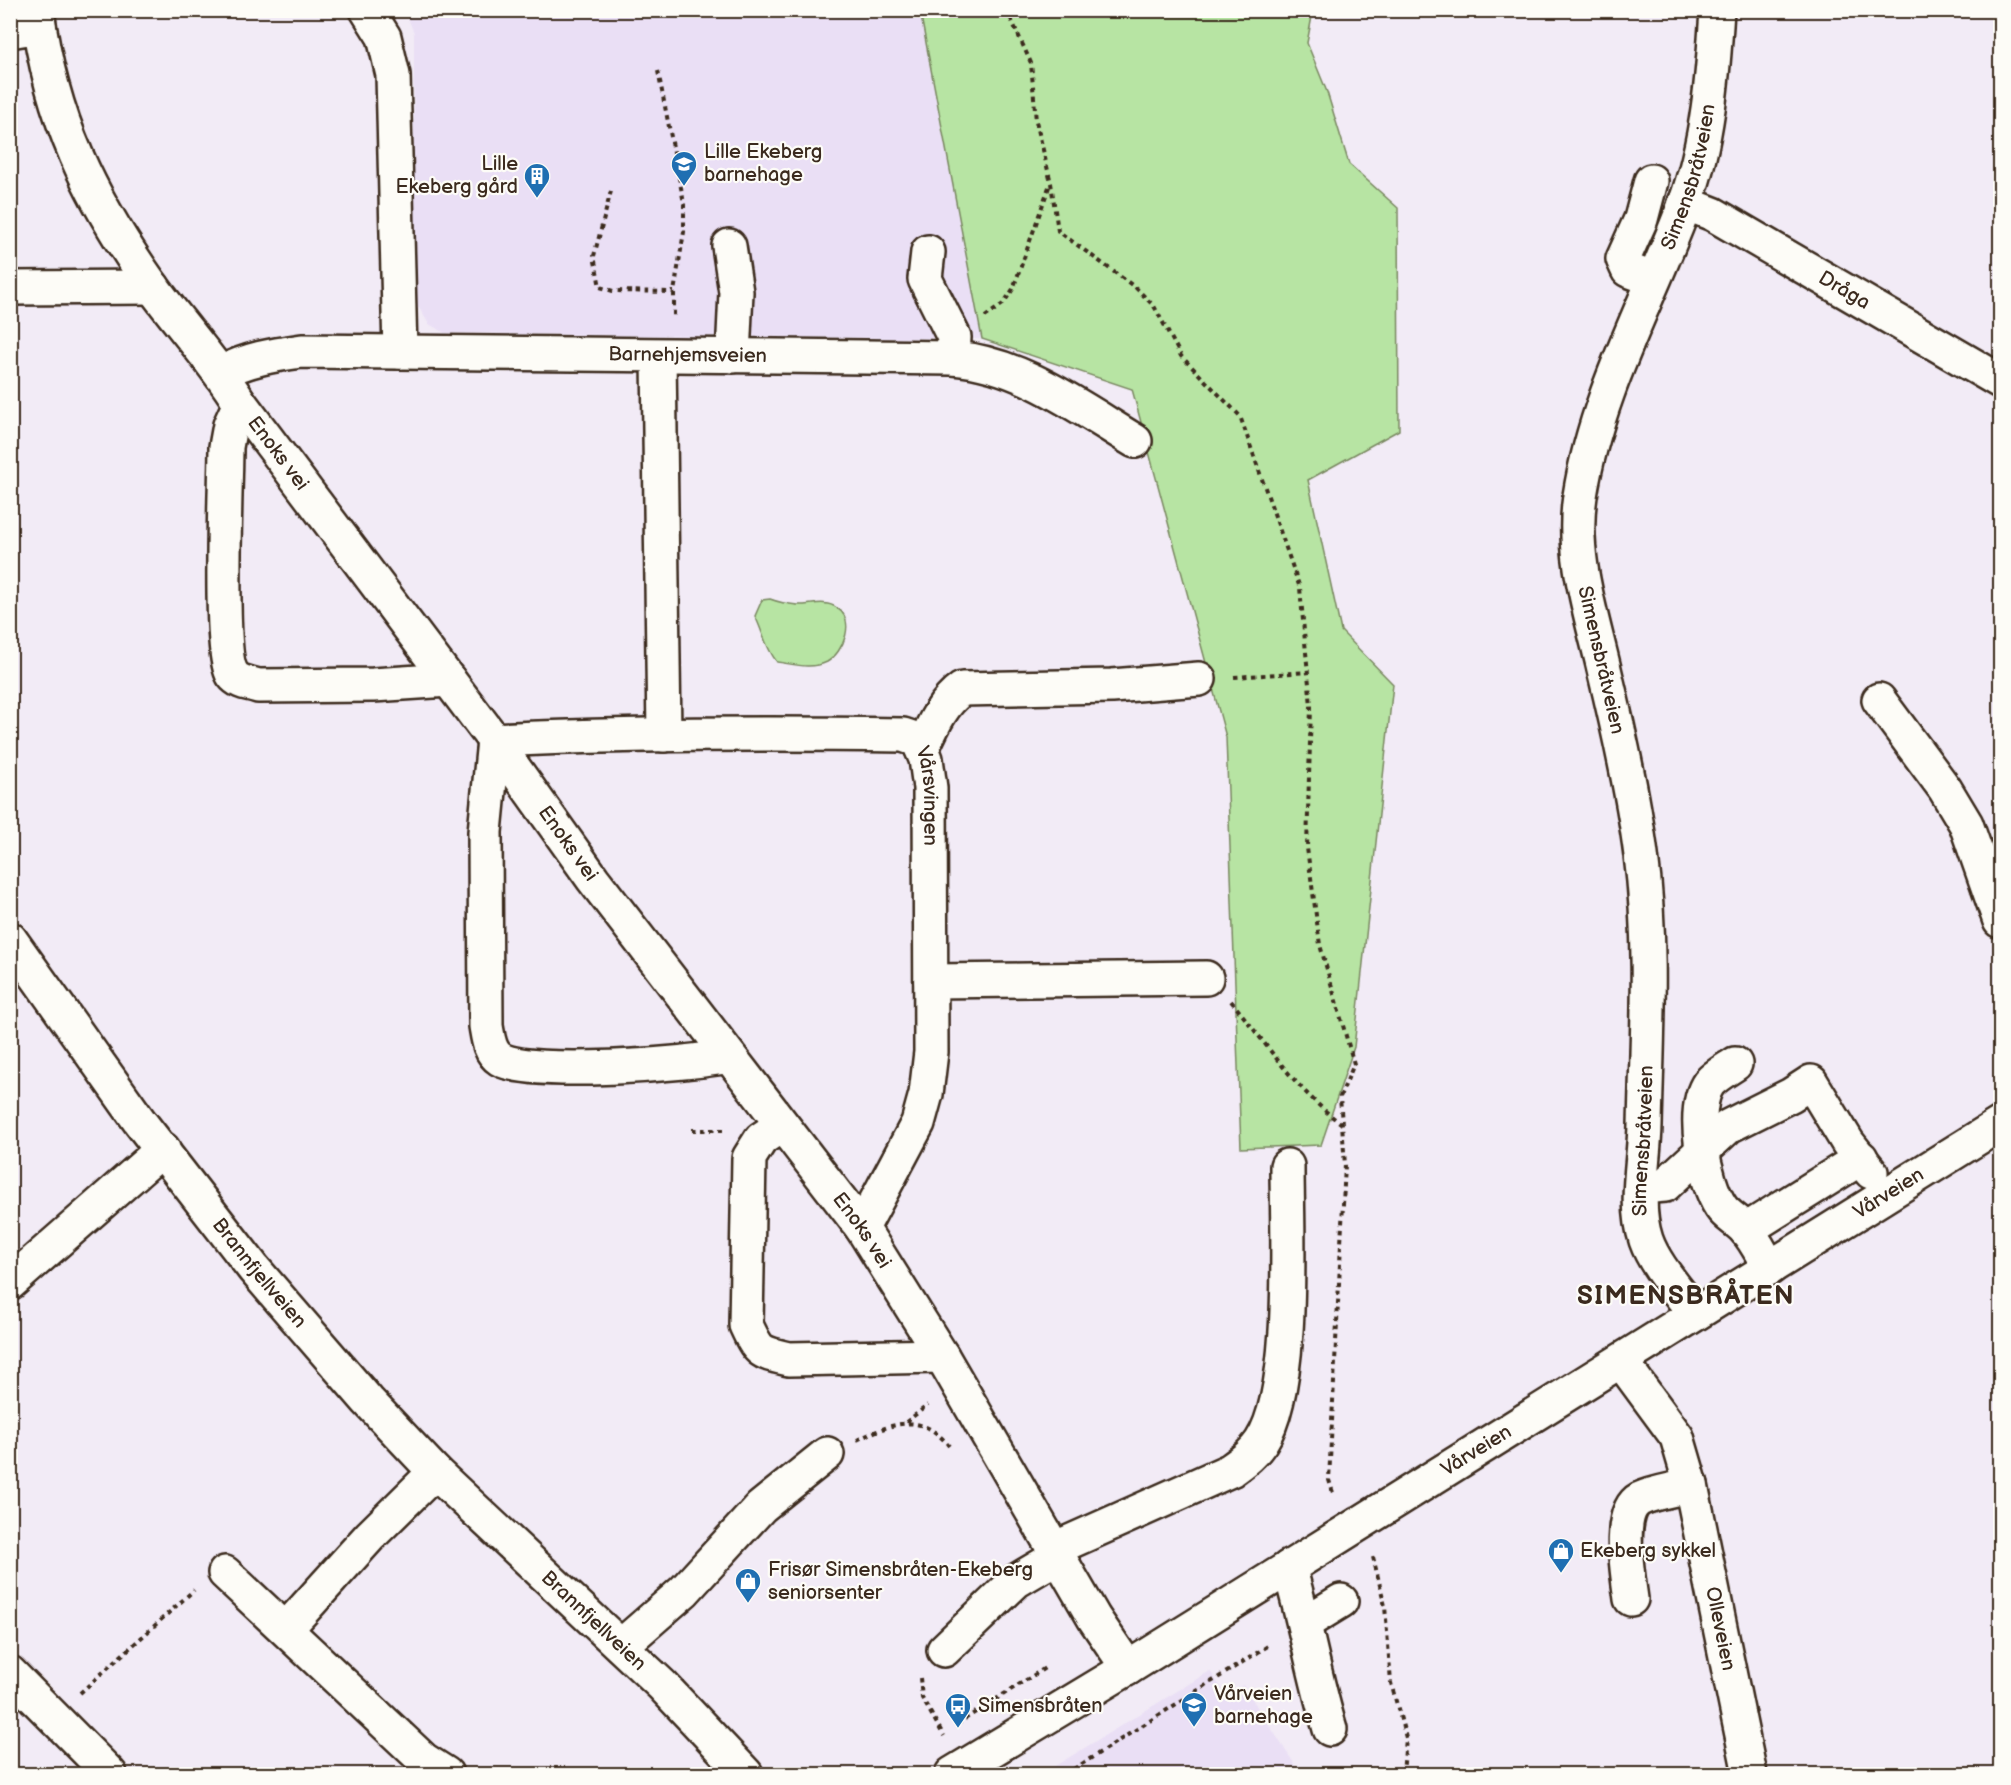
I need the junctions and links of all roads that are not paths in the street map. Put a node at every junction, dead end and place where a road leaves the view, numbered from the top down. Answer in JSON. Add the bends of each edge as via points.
{"nodes":[{"id":1,"x":367,"y":10,"type":"edge"},
{"id":2,"x":1717,"y":10,"type":"edge"},
{"id":3,"x":29,"y":22,"type":"edge"},
{"id":4,"x":1651,"y":181,"type":"dead end"},
{"id":5,"x":1685,"y":203,"type":"junction"},
{"id":6,"x":729,"y":246,"type":"dead end"},
{"id":7,"x":928,"y":252,"type":"dead end"},
{"id":8,"x":1653,"y":279,"type":"junction"},
{"id":9,"x":153,"y":286,"type":"junction"},
{"id":10,"x":10,"y":288,"type":"edge"},
{"id":11,"x":962,"y":351,"type":"junction"},
{"id":12,"x":400,"y":352,"type":"junction"},
{"id":13,"x":667,"y":356,"type":"junction"},
{"id":14,"x":733,"y":357,"type":"junction"},
{"id":15,"x":221,"y":373,"type":"junction"},
{"id":16,"x":2000,"y":379,"type":"edge"},
{"id":17,"x":240,"y":403,"type":"junction"},
{"id":18,"x":1135,"y":441,"type":"dead end"},
{"id":19,"x":1199,"y":679,"type":"road end"},
{"id":20,"x":449,"y":681,"type":"junction"},
{"id":21,"x":1879,"y":700,"type":"dead end"},
{"id":22,"x":664,"y":735,"type":"junction"},
{"id":23,"x":494,"y":740,"type":"junction"},
{"id":24,"x":922,"y":749,"type":"junction"},
{"id":25,"x":2001,"y":921,"type":"edge"},
{"id":26,"x":10,"y":939,"type":"edge"},
{"id":27,"x":1206,"y":978,"type":"road end"},
{"id":28,"x":931,"y":981,"type":"junction"},
{"id":29,"x":728,"y":1056,"type":"junction"},
{"id":30,"x":1735,"y":1064,"type":"dead end"},
{"id":31,"x":2001,"y":1124,"type":"edge"},
{"id":32,"x":782,"y":1125,"type":"junction"},
{"id":33,"x":1704,"y":1148,"type":"junction"},
{"id":34,"x":163,"y":1149,"type":"junction"},
{"id":35,"x":1287,"y":1167,"type":"dead end"},
{"id":36,"x":1641,"y":1187,"type":"junction"},
{"id":37,"x":862,"y":1228,"type":"junction"},
{"id":38,"x":1746,"y":1230,"type":"junction"},
{"id":39,"x":1770,"y":1268,"type":"junction"},
{"id":40,"x":10,"y":1283,"type":"edge"},
{"id":41,"x":1695,"y":1314,"type":"junction"},
{"id":42,"x":942,"y":1356,"type":"junction"},
{"id":43,"x":1621,"y":1361,"type":"junction"},
{"id":44,"x":827,"y":1454,"type":"road end"},
{"id":45,"x":435,"y":1472,"type":"junction"},
{"id":46,"x":1690,"y":1485,"type":"junction"},
{"id":47,"x":1058,"y":1552,"type":"junction"},
{"id":48,"x":1289,"y":1567,"type":"junction"},
{"id":49,"x":225,"y":1573,"type":"road end"},
{"id":50,"x":1631,"y":1599,"type":"dead end"},
{"id":51,"x":1341,"y":1601,"type":"dead end"},
{"id":52,"x":1305,"y":1623,"type":"junction"},
{"id":53,"x":286,"y":1629,"type":"junction"},
{"id":54,"x":621,"y":1646,"type":"junction"},
{"id":55,"x":944,"y":1650,"type":"road end"},
{"id":56,"x":1128,"y":1668,"type":"junction"},
{"id":57,"x":10,"y":1673,"type":"edge"},
{"id":58,"x":1330,"y":1729,"type":"dead end"},
{"id":59,"x":110,"y":1774,"type":"edge"},
{"id":60,"x":446,"y":1774,"type":"edge"},
{"id":61,"x":746,"y":1774,"type":"edge"},
{"id":62,"x":952,"y":1774,"type":"edge"},
{"id":63,"x":1750,"y":1774,"type":"edge"}],
"edges":[{"from":1,"to":12,"type":"street","via":[[384,37],[393,75]]},
{"from":2,"to":5,"type":"street","name":"Simensbråtveien","via":[[1708,109]]},
{"from":3,"to":9,"type":"street","name":"Enoks vei","via":[[67,137],[106,216]]},
{"from":4,"to":8,"type":"street","via":[[1641,219],[1623,259],[1628,270]]},
{"from":5,"to":8,"type":"street","name":"Simensbråtveien"},
{"from":5,"to":16,"type":"street","name":"Dråga","via":[[1713,214]]},
{"from":6,"to":14,"type":"street","via":[[736,292]]},
{"from":7,"to":11,"type":"street","via":[[925,279]]},
{"from":8,"to":36,"type":"street","name":"Simensbråtveien","via":[[1593,434],[1579,498],[1577,534],[1581,572],[1635,815],[1647,903]]},
{"from":9,"to":10,"type":"street"},
{"from":9,"to":15,"type":"street","name":"Enoks vei"},
{"from":11,"to":14,"type":"street","name":"Barnehjemsveien"},
{"from":11,"to":18,"type":"street","name":"Barnehjemsveien","via":[[1043,387]]},
{"from":12,"to":13,"type":"street","name":"Barnehjemsveien"},
{"from":12,"to":15,"type":"street","name":"Barnehjemsveien","via":[[291,353],[238,364]]},
{"from":13,"to":14,"type":"street","name":"Barnehjemsveien"},
{"from":13,"to":22,"type":"street"},
{"from":15,"to":17,"type":"street","name":"Enoks vei"},
{"from":17,"to":20,"type":"street","name":"Enoks vei"},
{"from":17,"to":20,"type":"street","via":[[226,447],[225,633],[228,664],[234,676],[258,686]]},
{"from":19,"to":24,"type":"street","via":[[1112,686],[962,689],[938,716]]},
{"from":20,"to":23,"type":"street","name":"Enoks vei"},
{"from":21,"to":25,"type":"street","via":[[1966,824]]},
{"from":22,"to":23,"type":"street","name":"Vårsvingen"},
{"from":22,"to":24,"type":"street","name":"Vårsvingen","via":[[903,735],[918,740]]},
{"from":23,"to":29,"type":"street","name":"Enoks vei","via":[[593,879]]},
{"from":23,"to":29,"type":"street","via":[[485,832],[489,1046],[499,1058],[530,1067],[683,1063]]},
{"from":24,"to":28,"type":"street","name":"Vårsvingen","via":[[930,788]]},
{"from":26,"to":34,"type":"street","name":"Brannfjellveien"},
{"from":27,"to":28,"type":"street"},
{"from":28,"to":37,"type":"street","name":"Vårsvingen","via":[[931,1052],[918,1123]]},
{"from":29,"to":32,"type":"street","name":"Enoks vei"},
{"from":30,"to":33,"type":"street","via":[[1715,1077],[1704,1094],[1699,1122]]},
{"from":31,"to":39,"type":"street","name":"Vårveien"},
{"from":32,"to":37,"type":"street","name":"Enoks vei"},
{"from":32,"to":42,"type":"street","via":[[761,1139],[749,1158],[746,1325],[757,1348],[789,1359]]},
{"from":33,"to":36,"type":"street","via":[[1665,1185]]},
{"from":33,"to":38,"type":"street","via":[[1709,1185],[1722,1209]]},
{"from":33,"to":38,"type":"street","via":[[1729,1126],[1811,1082],[1866,1165]]},
{"from":34,"to":40,"type":"street"},
{"from":34,"to":45,"type":"street","name":"Brannfjellveien","via":[[254,1269]]},
{"from":35,"to":47,"type":"street","via":[[1282,1375],[1278,1402],[1262,1441],[1231,1470]]},
{"from":36,"to":41,"type":"street","name":"Simensbråtveien","via":[[1647,1243]]},
{"from":37,"to":42,"type":"street","name":"Enoks vei"},
{"from":38,"to":39,"type":"street"},
{"from":39,"to":41,"type":"street","name":"Vårveien"},
{"from":41,"to":43,"type":"street","name":"Vårveien"},
{"from":42,"to":47,"type":"street","name":"Enoks vei"},
{"from":43,"to":46,"type":"street","name":"Olleveien","via":[[1650,1403],[1671,1425]]},
{"from":43,"to":48,"type":"street","name":"Vårveien"},
{"from":44,"to":54,"type":"street","via":[[761,1507],[684,1591]]},
{"from":45,"to":53,"type":"street","via":[[370,1536]]},
{"from":45,"to":54,"type":"street","name":"Brannfjellveien"},
{"from":46,"to":50,"type":"street","via":[[1639,1500],[1628,1516],[1626,1561]]},
{"from":46,"to":63,"type":"street","name":"Olleveien"},
{"from":47,"to":55,"type":"street","via":[[1016,1581]]},
{"from":47,"to":56,"type":"street","name":"Enoks vei","via":[[1094,1618]]},
{"from":48,"to":52,"type":"street"},
{"from":48,"to":56,"type":"street","name":"Vårveien"},
{"from":49,"to":53,"type":"street"},
{"from":51,"to":52,"type":"street"},
{"from":52,"to":58,"type":"street","via":[[1314,1678]]},
{"from":53,"to":60,"type":"street","via":[[424,1760]]},
{"from":54,"to":61,"type":"street","name":"Brannfjellveien"},
{"from":56,"to":62,"type":"street","name":"Vårveien"},
{"from":57,"to":59,"type":"street"}]}
